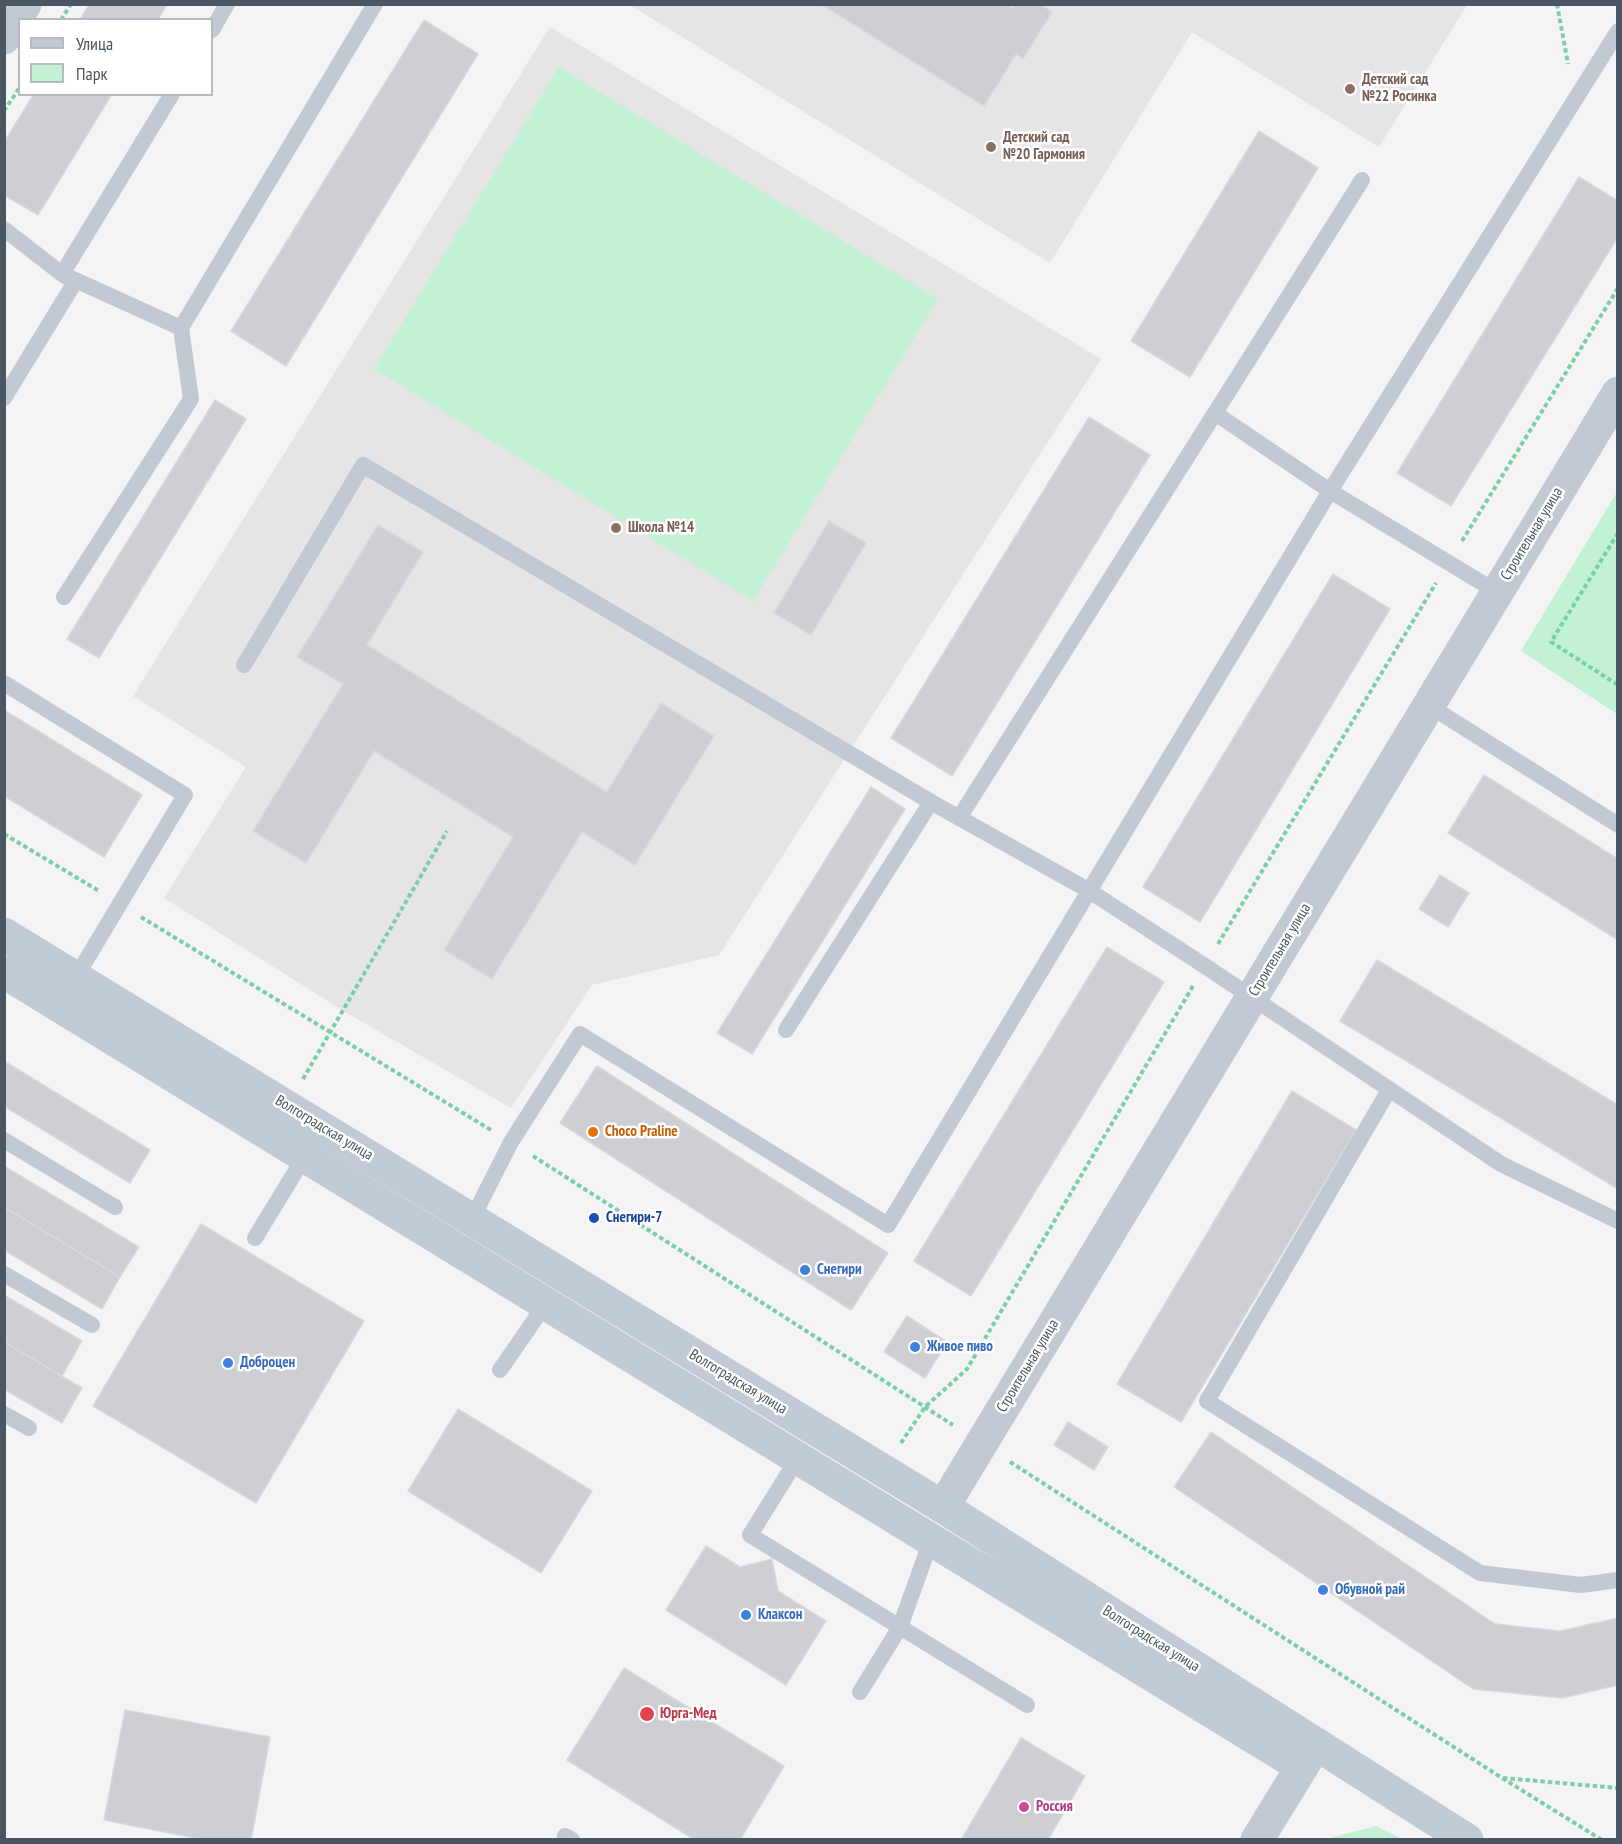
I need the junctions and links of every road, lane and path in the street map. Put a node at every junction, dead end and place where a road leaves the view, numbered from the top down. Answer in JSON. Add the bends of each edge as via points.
{"nodes":[{"id":1,"x":25,"y":4,"type":"edge"},
{"id":2,"x":71,"y":4,"type":"edge"},
{"id":3,"x":227,"y":4,"type":"edge"},
{"id":4,"x":375,"y":4,"type":"edge"},
{"id":5,"x":1557,"y":4,"type":"edge"},
{"id":6,"x":63,"y":18,"type":"edge"},
{"id":7,"x":213,"y":28,"type":"edge"},
{"id":8,"x":1617,"y":31,"type":"edge"},
{"id":9,"x":4,"y":38,"type":"edge"},
{"id":10,"x":18,"y":90,"type":"edge"},
{"id":11,"x":171,"y":96,"type":"edge"},
{"id":12,"x":1574,"y":101,"type":"junction"},
{"id":13,"x":4,"y":111,"type":"edge"},
{"id":14,"x":1362,"y":180,"type":"dead end"},
{"id":15,"x":4,"y":229,"type":"edge"},
{"id":16,"x":62,"y":274,"type":"junction"},
{"id":17,"x":1617,"y":288,"type":"edge"},
{"id":18,"x":181,"y":328,"type":"junction"},
{"id":19,"x":1617,"y":393,"type":"edge"},
{"id":20,"x":4,"y":398,"type":"edge"},
{"id":21,"x":1215,"y":413,"type":"junction"},
{"id":22,"x":1330,"y":491,"type":"junction"},
{"id":23,"x":1617,"y":533,"type":"edge"},
{"id":24,"x":1448,"y":563,"type":"junction"},
{"id":25,"x":1497,"y":592,"type":"junction"},
{"id":26,"x":64,"y":597,"type":"dead end"},
{"id":27,"x":244,"y":665,"type":"dead end"},
{"id":28,"x":4,"y":683,"type":"edge"},
{"id":29,"x":1617,"y":685,"type":"edge"},
{"id":30,"x":1428,"y":705,"type":"junction"},
{"id":31,"x":931,"y":802,"type":"junction"},
{"id":32,"x":958,"y":818,"type":"junction"},
{"id":33,"x":1617,"y":825,"type":"edge"},
{"id":34,"x":447,"y":831,"type":"dead end"},
{"id":35,"x":4,"y":834,"type":"edge"},
{"id":36,"x":1088,"y":890,"type":"junction"},
{"id":37,"x":120,"y":905,"type":"junction"},
{"id":38,"x":4,"y":934,"type":"edge"},
{"id":39,"x":1205,"y":966,"type":"junction"},
{"id":40,"x":4,"y":972,"type":"edge"},
{"id":41,"x":76,"y":977,"type":"junction"},
{"id":42,"x":1252,"y":997,"type":"junction"},
{"id":43,"x":786,"y":1029,"type":"dead end"},
{"id":44,"x":330,"y":1032,"type":"junction"},
{"id":45,"x":1389,"y":1089,"type":"junction"},
{"id":46,"x":287,"y":1106,"type":"junction"},
{"id":47,"x":4,"y":1140,"type":"edge"},
{"id":48,"x":511,"y":1142,"type":"junction"},
{"id":49,"x":305,"y":1156,"type":"junction"},
{"id":50,"x":115,"y":1207,"type":"dead end"},
{"id":51,"x":472,"y":1219,"type":"junction"},
{"id":52,"x":1617,"y":1221,"type":"edge"},
{"id":53,"x":255,"y":1238,"type":"dead end"},
{"id":54,"x":4,"y":1274,"type":"edge"},
{"id":55,"x":564,"y":1276,"type":"junction"},
{"id":56,"x":546,"y":1304,"type":"junction"},
{"id":57,"x":92,"y":1326,"type":"dead end"},
{"id":58,"x":500,"y":1370,"type":"dead end"},
{"id":59,"x":925,"y":1407,"type":"junction"},
{"id":60,"x":4,"y":1414,"type":"edge"},
{"id":61,"x":28,"y":1428,"type":"dead end"},
{"id":62,"x":815,"y":1429,"type":"junction"},
{"id":63,"x":981,"y":1443,"type":"junction"},
{"id":64,"x":799,"y":1458,"type":"junction"},
{"id":65,"x":882,"y":1471,"type":"junction"},
{"id":66,"x":943,"y":1507,"type":"junction"},
{"id":67,"x":931,"y":1539,"type":"junction"},
{"id":68,"x":1617,"y":1580,"type":"edge"},
{"id":69,"x":900,"y":1627,"type":"junction"},
{"id":70,"x":860,"y":1692,"type":"dead end"},
{"id":71,"x":1027,"y":1705,"type":"dead end"},
{"id":72,"x":1309,"y":1755,"type":"junction"},
{"id":73,"x":1502,"y":1778,"type":"junction"},
{"id":74,"x":1617,"y":1788,"type":"edge"},
{"id":75,"x":1257,"y":1839,"type":"edge"},
{"id":76,"x":1467,"y":1839,"type":"edge"},
{"id":77,"x":1602,"y":1839,"type":"edge"}],
"edges":[{"from":1,"to":9,"type":"street"},
{"from":2,"to":6,"type":"path"},
{"from":3,"to":7,"type":"lane"},
{"from":4,"to":18,"type":"lane"},
{"from":5,"to":12,"type":"path"},
{"from":8,"to":12,"type":"lane"},
{"from":10,"to":13,"type":"path"},
{"from":11,"to":16,"type":"lane"},
{"from":12,"to":22,"type":"lane"},
{"from":14,"to":21,"type":"lane"},
{"from":15,"to":16,"type":"lane"},
{"from":16,"to":18,"type":"lane"},
{"from":16,"to":20,"type":"lane","via":[[75,282]]},
{"from":17,"to":24,"type":"path"},
{"from":18,"to":26,"type":"lane","via":[[191,399]]},
{"from":19,"to":25,"type":"street","name":"Строительная улица"},
{"from":21,"to":22,"type":"lane"},
{"from":21,"to":32,"type":"lane"},
{"from":22,"to":24,"type":"lane"},
{"from":22,"to":36,"type":"lane"},
{"from":23,"to":29,"type":"path","via":[[1551,642]]},
{"from":24,"to":25,"type":"lane"},
{"from":24,"to":39,"type":"path"},
{"from":25,"to":30,"type":"street","name":"Строительная улица"},
{"from":27,"to":31,"type":"lane","via":[[363,465]]},
{"from":28,"to":37,"type":"lane","via":[[185,795]]},
{"from":30,"to":33,"type":"lane"},
{"from":30,"to":42,"type":"street","name":"Строительная улица"},
{"from":31,"to":32,"type":"lane"},
{"from":31,"to":43,"type":"lane"},
{"from":32,"to":36,"type":"lane"},
{"from":34,"to":44,"type":"path"},
{"from":35,"to":37,"type":"path"},
{"from":36,"to":39,"type":"lane"},
{"from":36,"to":48,"type":"lane","via":[[888,1225],[580,1034]]},
{"from":37,"to":41,"type":"lane"},
{"from":37,"to":44,"type":"path"},
{"from":38,"to":41,"type":"main road","name":"Волгоградская улица"},
{"from":39,"to":42,"type":"lane"},
{"from":39,"to":59,"type":"path","via":[[967,1370]]},
{"from":40,"to":49,"type":"main road"},
{"from":41,"to":46,"type":"main road","name":"Волгоградская улица"},
{"from":42,"to":45,"type":"lane"},
{"from":42,"to":63,"type":"street","name":"Строительная улица"},
{"from":44,"to":46,"type":"path"},
{"from":44,"to":48,"type":"path"},
{"from":45,"to":52,"type":"lane","via":[[1501,1164]]},
{"from":45,"to":68,"type":"lane","via":[[1207,1401],[1480,1573],[1581,1585]]},
{"from":46,"to":51,"type":"main road","name":"Волгоградская улица"},
{"from":47,"to":50,"type":"lane"},
{"from":48,"to":51,"type":"lane"},
{"from":48,"to":59,"type":"path"},
{"from":49,"to":53,"type":"lane"},
{"from":49,"to":56,"type":"main road"},
{"from":51,"to":55,"type":"main road","name":"Волгоградская улица"},
{"from":54,"to":57,"type":"lane"},
{"from":55,"to":56,"type":"lane"},
{"from":55,"to":62,"type":"main road","name":"Волгоградская улица"},
{"from":56,"to":58,"type":"lane"},
{"from":56,"to":64,"type":"main road"},
{"from":59,"to":63,"type":"path"},
{"from":59,"to":65,"type":"path"},
{"from":60,"to":61,"type":"lane"},
{"from":62,"to":64,"type":"lane"},
{"from":62,"to":65,"type":"main road","name":"Волгоградская улица"},
{"from":63,"to":66,"type":"street","name":"Строительная улица"},
{"from":63,"to":73,"type":"path"},
{"from":64,"to":67,"type":"main road"},
{"from":64,"to":69,"type":"lane","via":[[750,1535]]},
{"from":65,"to":66,"type":"main road","name":"Волгоградская улица"},
{"from":66,"to":67,"type":"lane"},
{"from":66,"to":72,"type":"main road","name":"Волгоградская улица"},
{"from":67,"to":69,"type":"lane"},
{"from":67,"to":72,"type":"main road"},
{"from":69,"to":70,"type":"lane"},
{"from":69,"to":71,"type":"lane"},
{"from":72,"to":75,"type":"street"},
{"from":72,"to":76,"type":"main road","name":"Волгоградская улица"},
{"from":73,"to":74,"type":"path"},
{"from":73,"to":77,"type":"path"}]}
